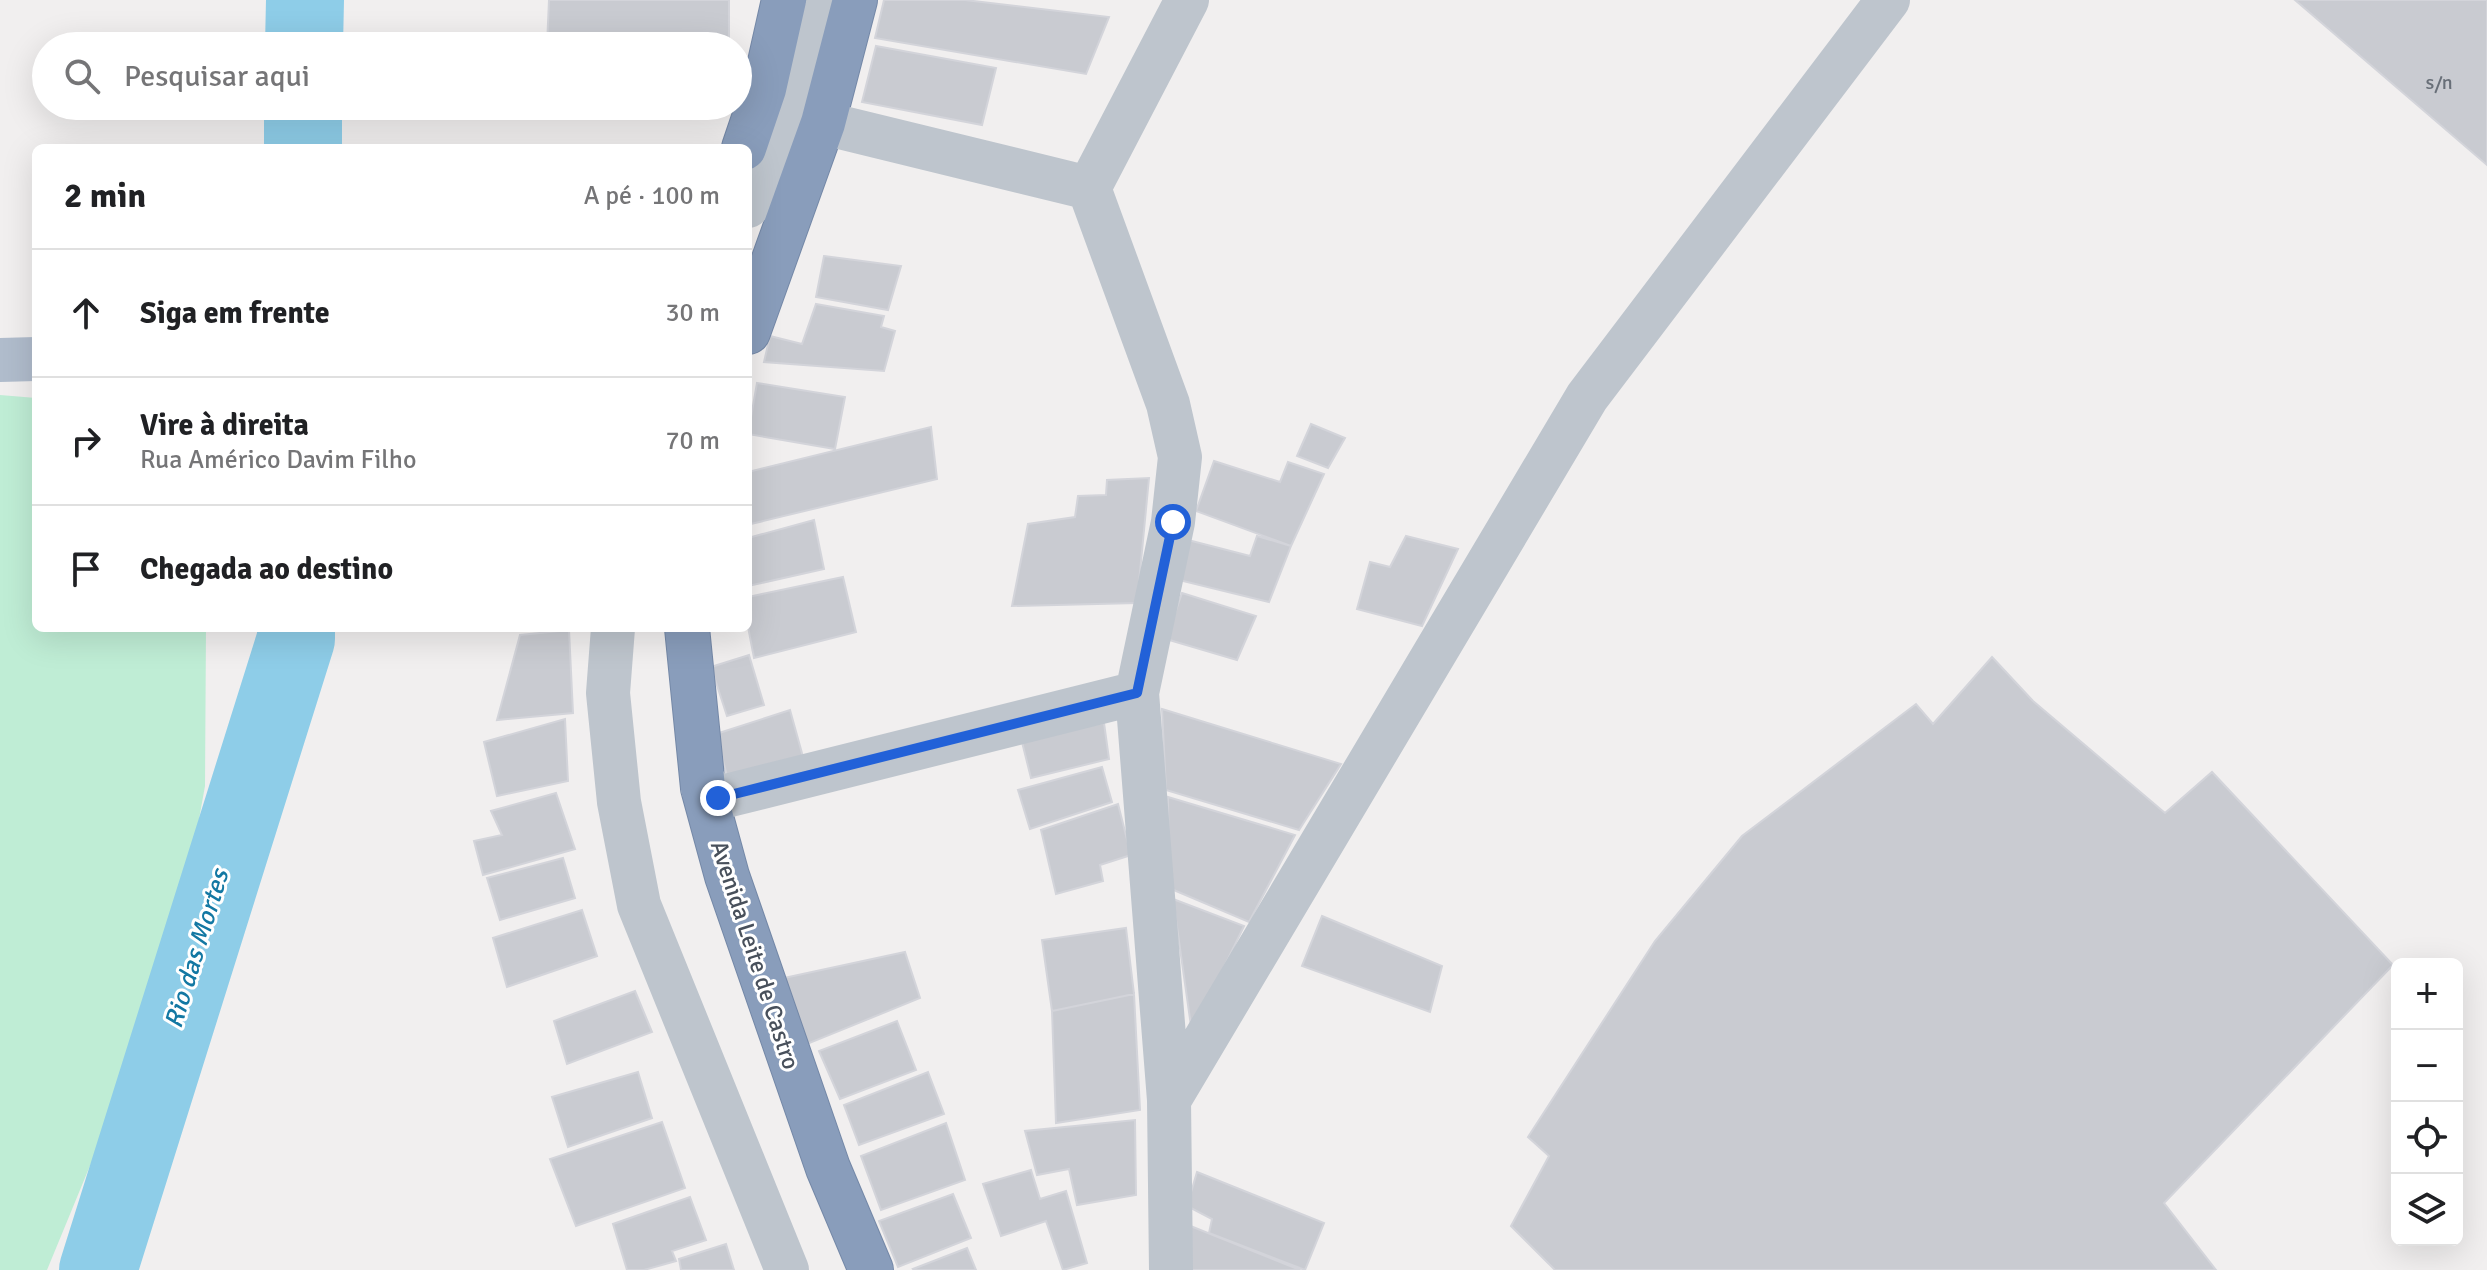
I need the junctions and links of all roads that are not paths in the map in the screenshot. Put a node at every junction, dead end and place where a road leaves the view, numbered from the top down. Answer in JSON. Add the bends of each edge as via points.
{"nodes":[{"id":1,"x":784,"y":0,"type":"edge"},
{"id":2,"x":830,"y":0,"type":"edge"},
{"id":3,"x":855,"y":0,"type":"edge"},
{"id":4,"x":1187,"y":0,"type":"edge"},
{"id":5,"x":1888,"y":0,"type":"edge"},
{"id":6,"x":823,"y":123,"type":"junction"},
{"id":7,"x":745,"y":144,"type":"edge"},
{"id":8,"x":1089,"y":188,"type":"junction"},
{"id":9,"x":752,"y":196,"type":"edge"},
{"id":10,"x":752,"y":321,"type":"edge"},
{"id":11,"x":32,"y":359,"type":"edge"},
{"id":12,"x":0,"y":360,"type":"edge"},
{"id":13,"x":613,"y":632,"type":"edge"},
{"id":14,"x":687,"y":632,"type":"edge"},
{"id":15,"x":1137,"y":693,"type":"junction"},
{"id":16,"x":703,"y":788,"type":"junction"},
{"id":17,"x":1169,"y":1100,"type":"junction"},
{"id":18,"x":787,"y":1270,"type":"edge"},
{"id":19,"x":871,"y":1270,"type":"edge"},
{"id":20,"x":1171,"y":1270,"type":"edge"}],
"edges":[{"from":1,"to":7,"type":"highway"},
{"from":2,"to":9,"type":"street"},
{"from":3,"to":6,"type":"highway"},
{"from":4,"to":8,"type":"street"},
{"from":5,"to":17,"type":"street","via":[[1587,397]]},
{"from":6,"to":8,"type":"street"},
{"from":6,"to":10,"type":"highway"},
{"from":8,"to":15,"type":"street","via":[[1168,404],[1180,457],[1173,522]]},
{"from":11,"to":12,"type":"main road"},
{"from":13,"to":18,"type":"street","via":[[608,693],[619,802],[639,905]]},
{"from":14,"to":16,"type":"highway","name":"Avenida Leite de Castro"},
{"from":15,"to":16,"type":"street","via":[[718,798]]},
{"from":15,"to":17,"type":"street"},
{"from":16,"to":19,"type":"highway","name":"Avenida Leite de Castro","via":[[762,985]]},
{"from":17,"to":20,"type":"street"}]}
